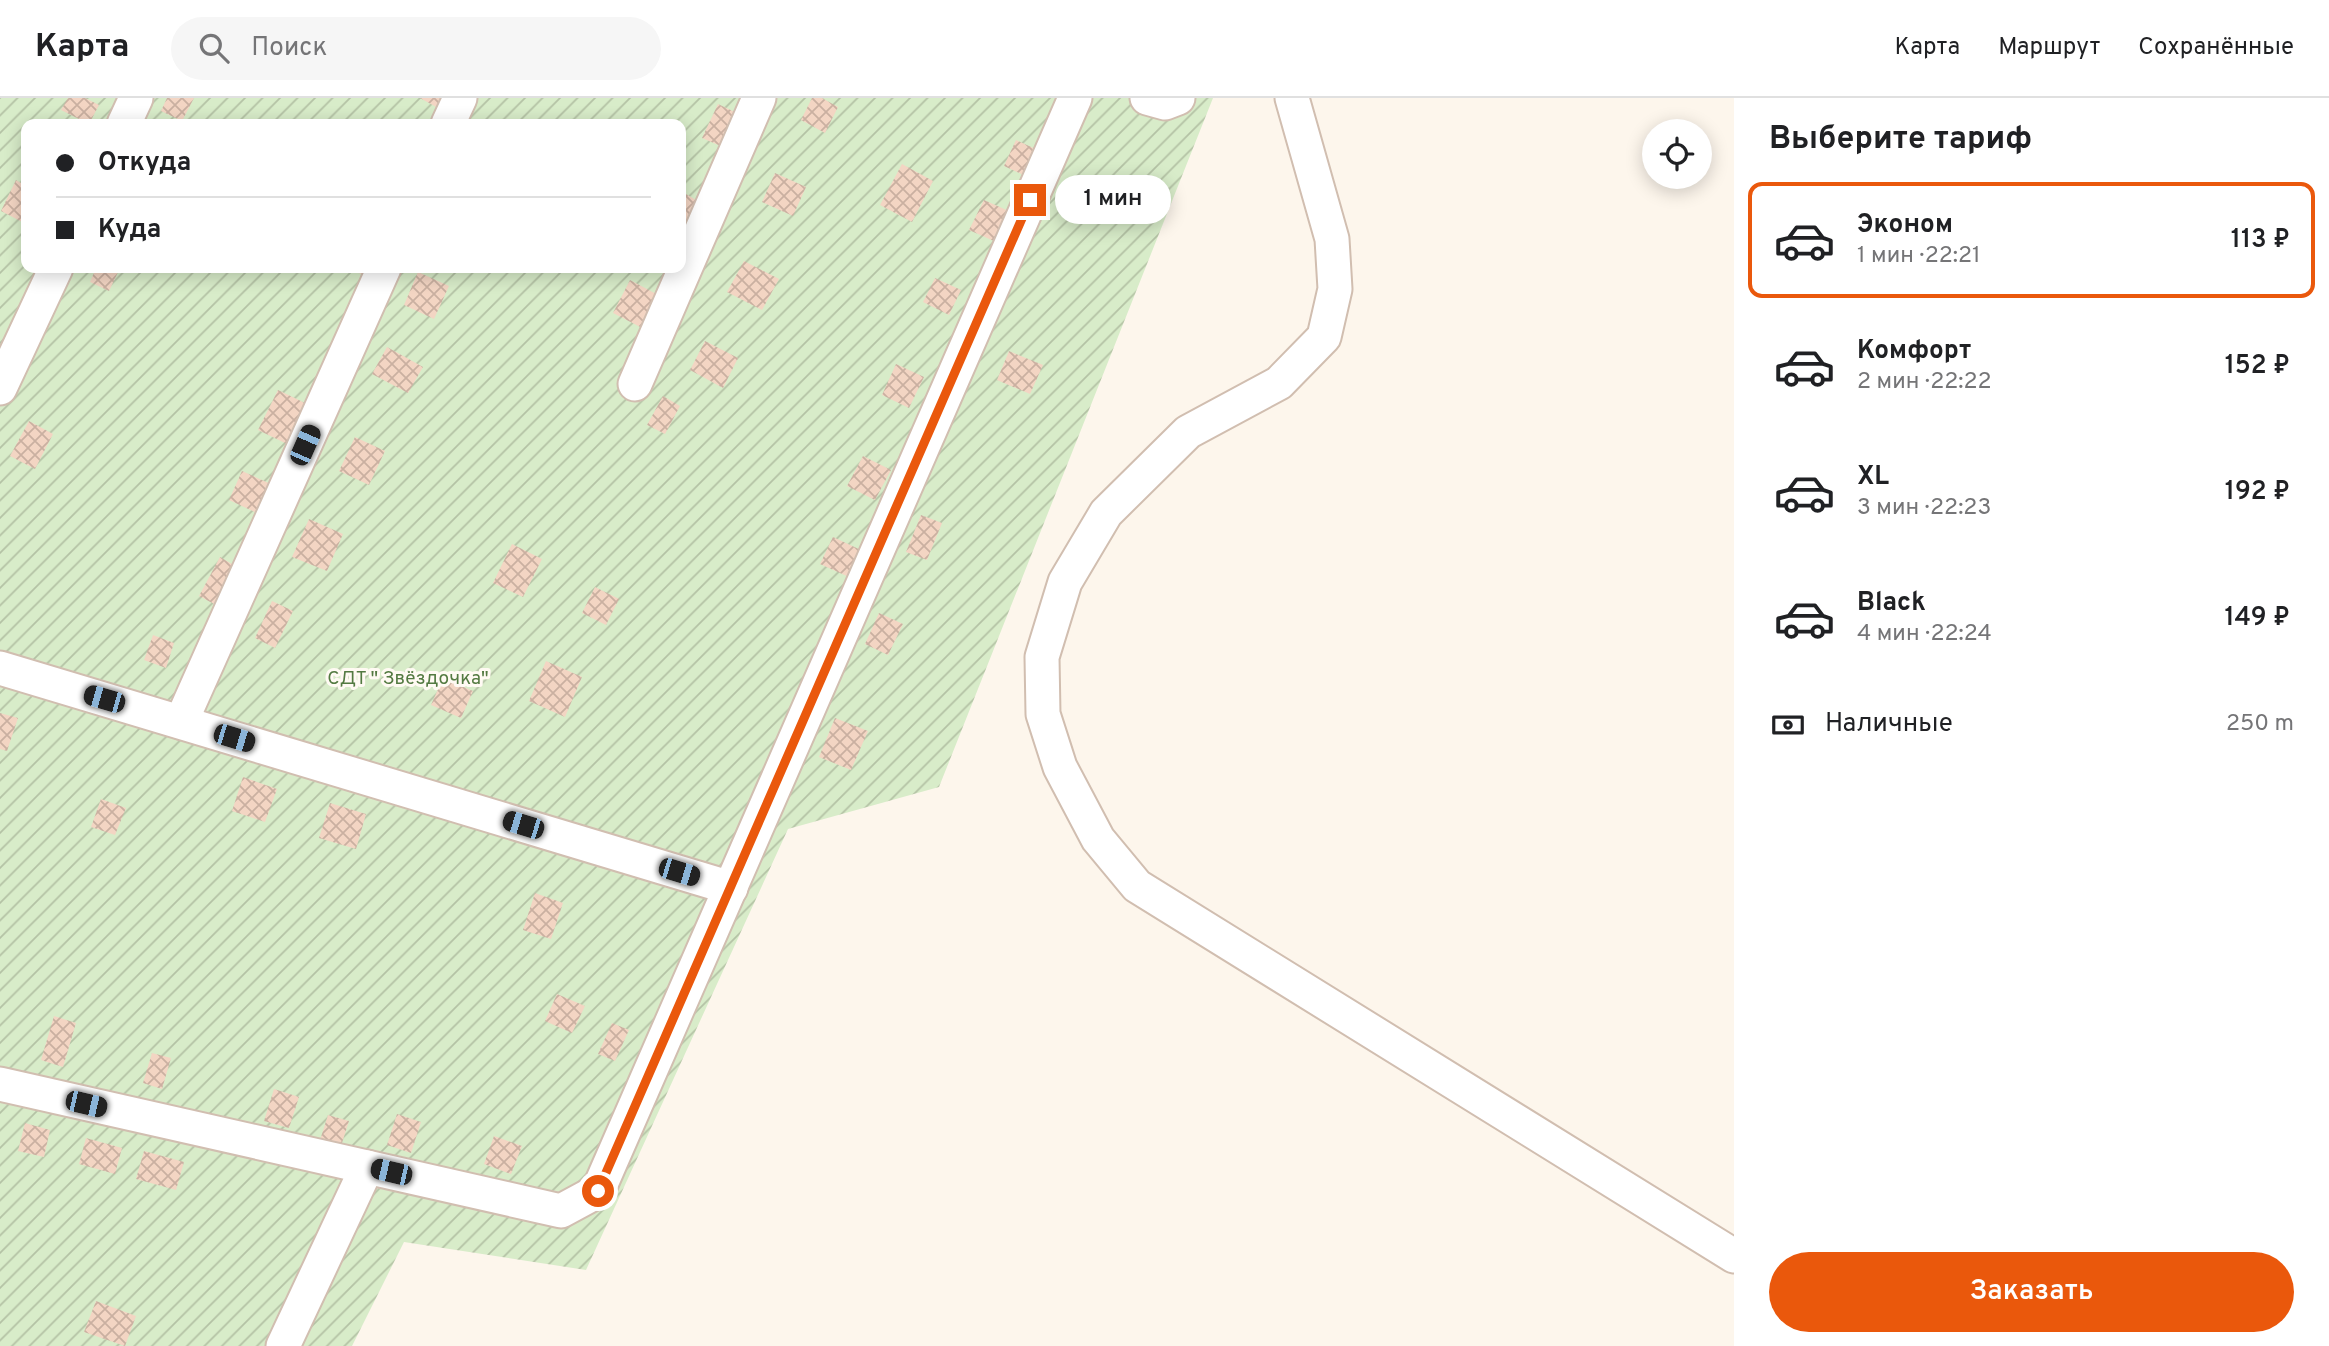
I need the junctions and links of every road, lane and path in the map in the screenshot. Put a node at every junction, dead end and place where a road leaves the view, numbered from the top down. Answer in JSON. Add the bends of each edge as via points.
{"nodes":[{"id":1,"x":136,"y":98,"type":"edge"},
{"id":2,"x":460,"y":98,"type":"edge"},
{"id":3,"x":759,"y":98,"type":"edge"},
{"id":4,"x":1075,"y":98,"type":"edge"},
{"id":5,"x":1147,"y":98,"type":"edge"},
{"id":6,"x":1178,"y":98,"type":"edge"},
{"id":7,"x":1292,"y":98,"type":"edge"},
{"id":8,"x":126,"y":119,"type":"edge"},
{"id":9,"x":450,"y":119,"type":"edge"},
{"id":10,"x":686,"y":266,"type":"edge"},
{"id":11,"x":54,"y":273,"type":"edge"},
{"id":12,"x":382,"y":273,"type":"edge"},
{"id":13,"x":683,"y":273,"type":"edge"},
{"id":14,"x":635,"y":384,"type":"dead end"},
{"id":15,"x":0,"y":388,"type":"edge"},
{"id":16,"x":0,"y":668,"type":"edge"},
{"id":17,"x":181,"y":722,"type":"junction"},
{"id":18,"x":731,"y":888,"type":"junction"},
{"id":19,"x":0,"y":1084,"type":"edge"},
{"id":20,"x":367,"y":1167,"type":"junction"},
{"id":21,"x":1734,"y":1256,"type":"edge"},
{"id":22,"x":283,"y":1346,"type":"edge"}],
"edges":[{"from":1,"to":8,"type":"lane"},
{"from":2,"to":9,"type":"lane"},
{"from":3,"to":10,"type":"lane"},
{"from":4,"to":18,"type":"lane"},
{"from":5,"to":6,"type":"lane","via":[[1165,103]]},
{"from":7,"to":21,"type":"lane","via":[[1332,239],[1335,289],[1324,337],[1279,383],[1188,432],[1106,513],[1065,582],[1042,657],[1043,714],[1060,767],[1098,839],[1137,886]]},
{"from":11,"to":15,"type":"lane"},
{"from":12,"to":17,"type":"lane"},
{"from":13,"to":14,"type":"lane"},
{"from":16,"to":17,"type":"lane"},
{"from":17,"to":18,"type":"lane"},
{"from":18,"to":20,"type":"lane","via":[[598,1191],[561,1211]]},
{"from":19,"to":20,"type":"lane"},
{"from":20,"to":22,"type":"lane"}]}
